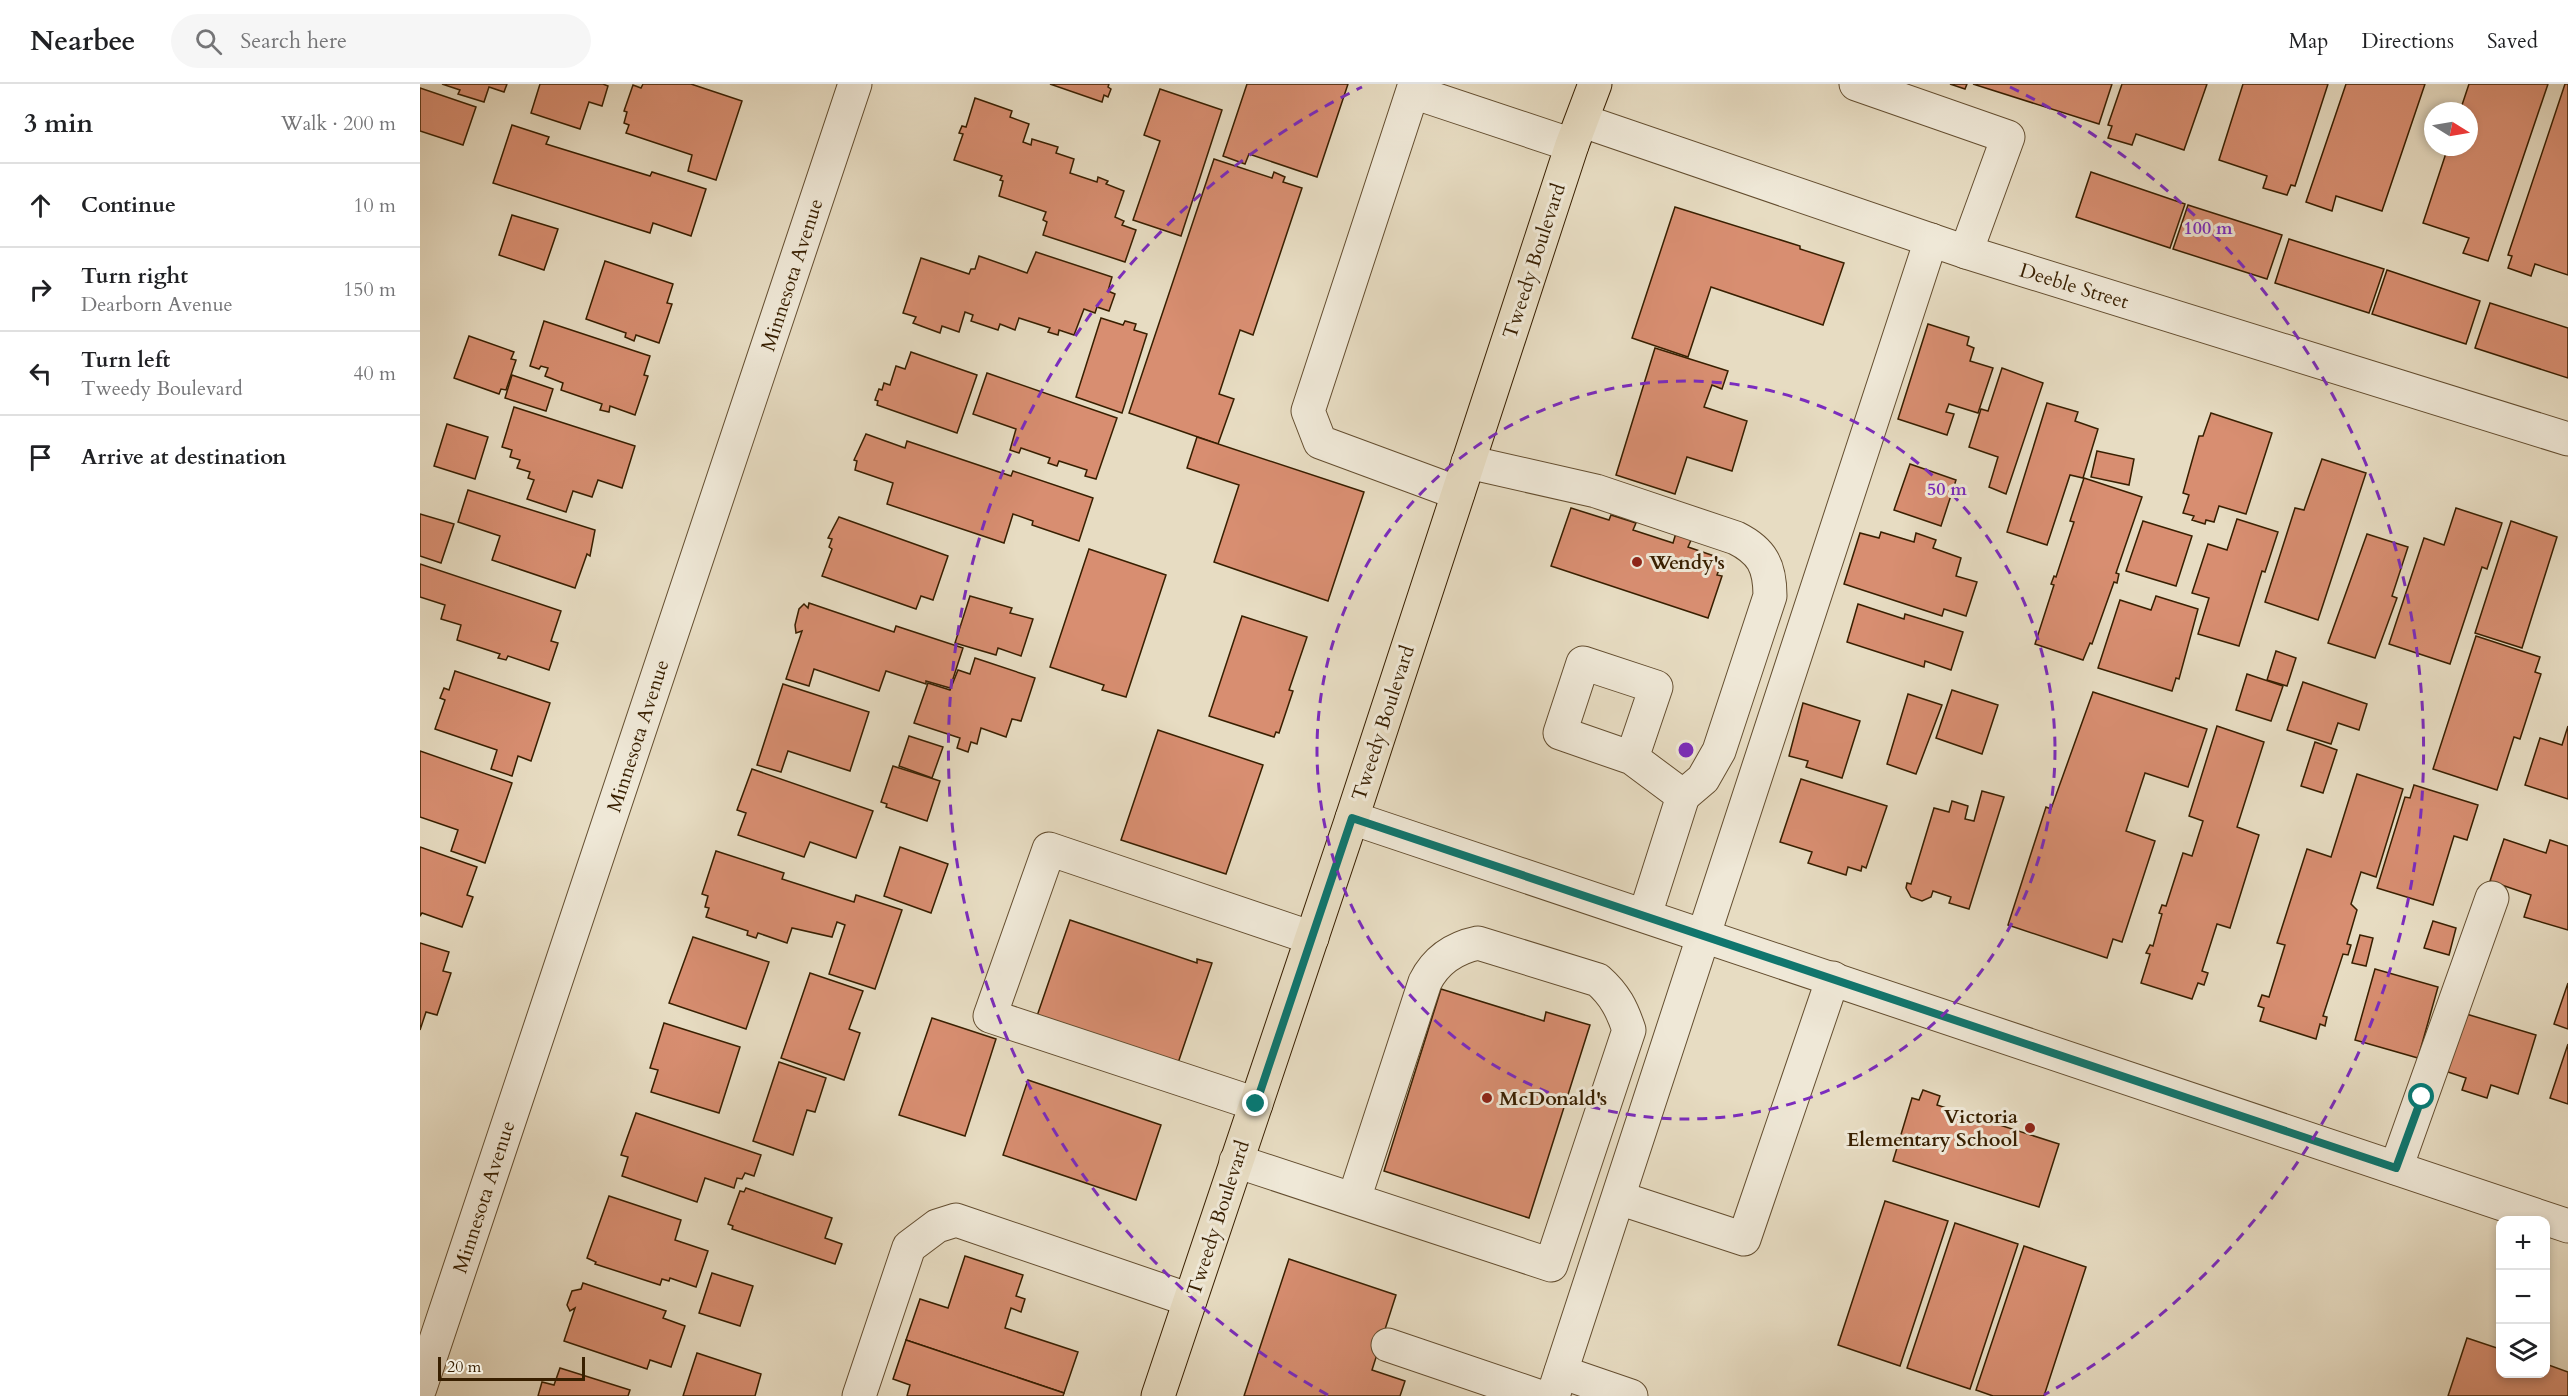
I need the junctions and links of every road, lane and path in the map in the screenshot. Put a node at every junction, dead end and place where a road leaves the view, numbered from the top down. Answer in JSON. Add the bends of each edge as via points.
{"nodes":[{"id":1,"x":855,"y":84,"type":"edge"},
{"id":2,"x":1595,"y":84,"type":"edge"},
{"id":3,"x":1856,"y":84,"type":"edge"},
{"id":4,"x":1414,"y":88,"type":"edge"},
{"id":5,"x":1578,"y":133,"type":"junction"},
{"id":6,"x":1931,"y":240,"type":"junction"},
{"id":7,"x":1966,"y":252,"type":"junction"},
{"id":8,"x":2568,"y":439,"type":"edge"},
{"id":9,"x":1468,"y":462,"type":"junction"},
{"id":10,"x":1458,"y":493,"type":"junction"},
{"id":11,"x":1632,"y":758,"type":"dead end"},
{"id":12,"x":1683,"y":796,"type":"junction"},
{"id":13,"x":1352,"y":818,"type":"junction"},
{"id":14,"x":2492,"y":898,"type":"dead end"},
{"id":15,"x":1645,"y":915,"type":"junction"},
{"id":16,"x":1703,"y":934,"type":"junction"},
{"id":17,"x":1312,"y":938,"type":"junction"},
{"id":18,"x":1833,"y":978,"type":"junction"},
{"id":19,"x":1256,"y":1104,"type":"junction"},
{"id":20,"x":1236,"y":1161,"type":"junction"},
{"id":21,"x":2396,"y":1168,"type":"junction"},
{"id":22,"x":1619,"y":1198,"type":"junction"},
{"id":23,"x":1354,"y":1199,"type":"junction"},
{"id":24,"x":2568,"y":1226,"type":"edge"},
{"id":25,"x":1190,"y":1300,"type":"junction"},
{"id":26,"x":1388,"y":1345,"type":"dead end"},
{"id":27,"x":1557,"y":1384,"type":"edge"},
{"id":28,"x":420,"y":1388,"type":"edge"},
{"id":29,"x":859,"y":1396,"type":"edge"},
{"id":30,"x":1158,"y":1396,"type":"edge"},
{"id":31,"x":1538,"y":1396,"type":"edge"},
{"id":32,"x":1631,"y":1396,"type":"edge"}],
"edges":[{"from":1,"to":28,"type":"street","name":"Minnesota Avenue"},
{"from":2,"to":5,"type":"main road","name":"Tweedy Boulevard"},
{"from":3,"to":7,"type":"street","via":[[2008,137]]},
{"from":4,"to":5,"type":"street","name":"Deeble Street"},
{"from":4,"to":10,"type":"street","via":[[1308,411],[1320,442]]},
{"from":5,"to":6,"type":"street","name":"Deeble Street"},
{"from":5,"to":9,"type":"main road","name":"Tweedy Boulevard"},
{"from":6,"to":7,"type":"street","name":"Deeble Street"},
{"from":6,"to":16,"type":"street"},
{"from":7,"to":8,"type":"street","name":"Deeble Street"},
{"from":9,"to":10,"type":"main road","name":"Tweedy Boulevard"},
{"from":9,"to":12,"type":"street","via":[[1596,491],[1736,538],[1751,545],[1764,558],[1770,575],[1770,596],[1719,751],[1703,778]]},
{"from":10,"to":13,"type":"main road","name":"Tweedy Boulevard"},
{"from":11,"to":12,"type":"street"},
{"from":12,"to":15,"type":"street"},
{"from":13,"to":15,"type":"street"},
{"from":13,"to":17,"type":"main road","name":"Tweedy Boulevard"},
{"from":14,"to":21,"type":"street"},
{"from":15,"to":16,"type":"street"},
{"from":16,"to":18,"type":"street"},
{"from":16,"to":22,"type":"street"},
{"from":17,"to":19,"type":"main road","name":"Tweedy Boulevard"},
{"from":17,"to":19,"type":"street","via":[[1049,849],[990,1017]]},
{"from":18,"to":21,"type":"street"},
{"from":18,"to":22,"type":"street","via":[[1744,1239]]},
{"from":19,"to":20,"type":"main road","name":"Tweedy Boulevard"},
{"from":20,"to":23,"type":"street"},
{"from":20,"to":25,"type":"main road","name":"Tweedy Boulevard"},
{"from":21,"to":24,"type":"street"},
{"from":22,"to":27,"type":"street"},
{"from":23,"to":23,"type":"street","via":[[1425,982],[1431,969],[1448,955],[1462,946],[1478,943],[1599,980],[1613,992],[1629,1030],[1551,1264]]},
{"from":25,"to":29,"type":"street","via":[[956,1220],[937,1226],[909,1247]]},
{"from":25,"to":30,"type":"main road","name":"Tweedy Boulevard"},
{"from":26,"to":31,"type":"street"},
{"from":27,"to":32,"type":"street"}]}
